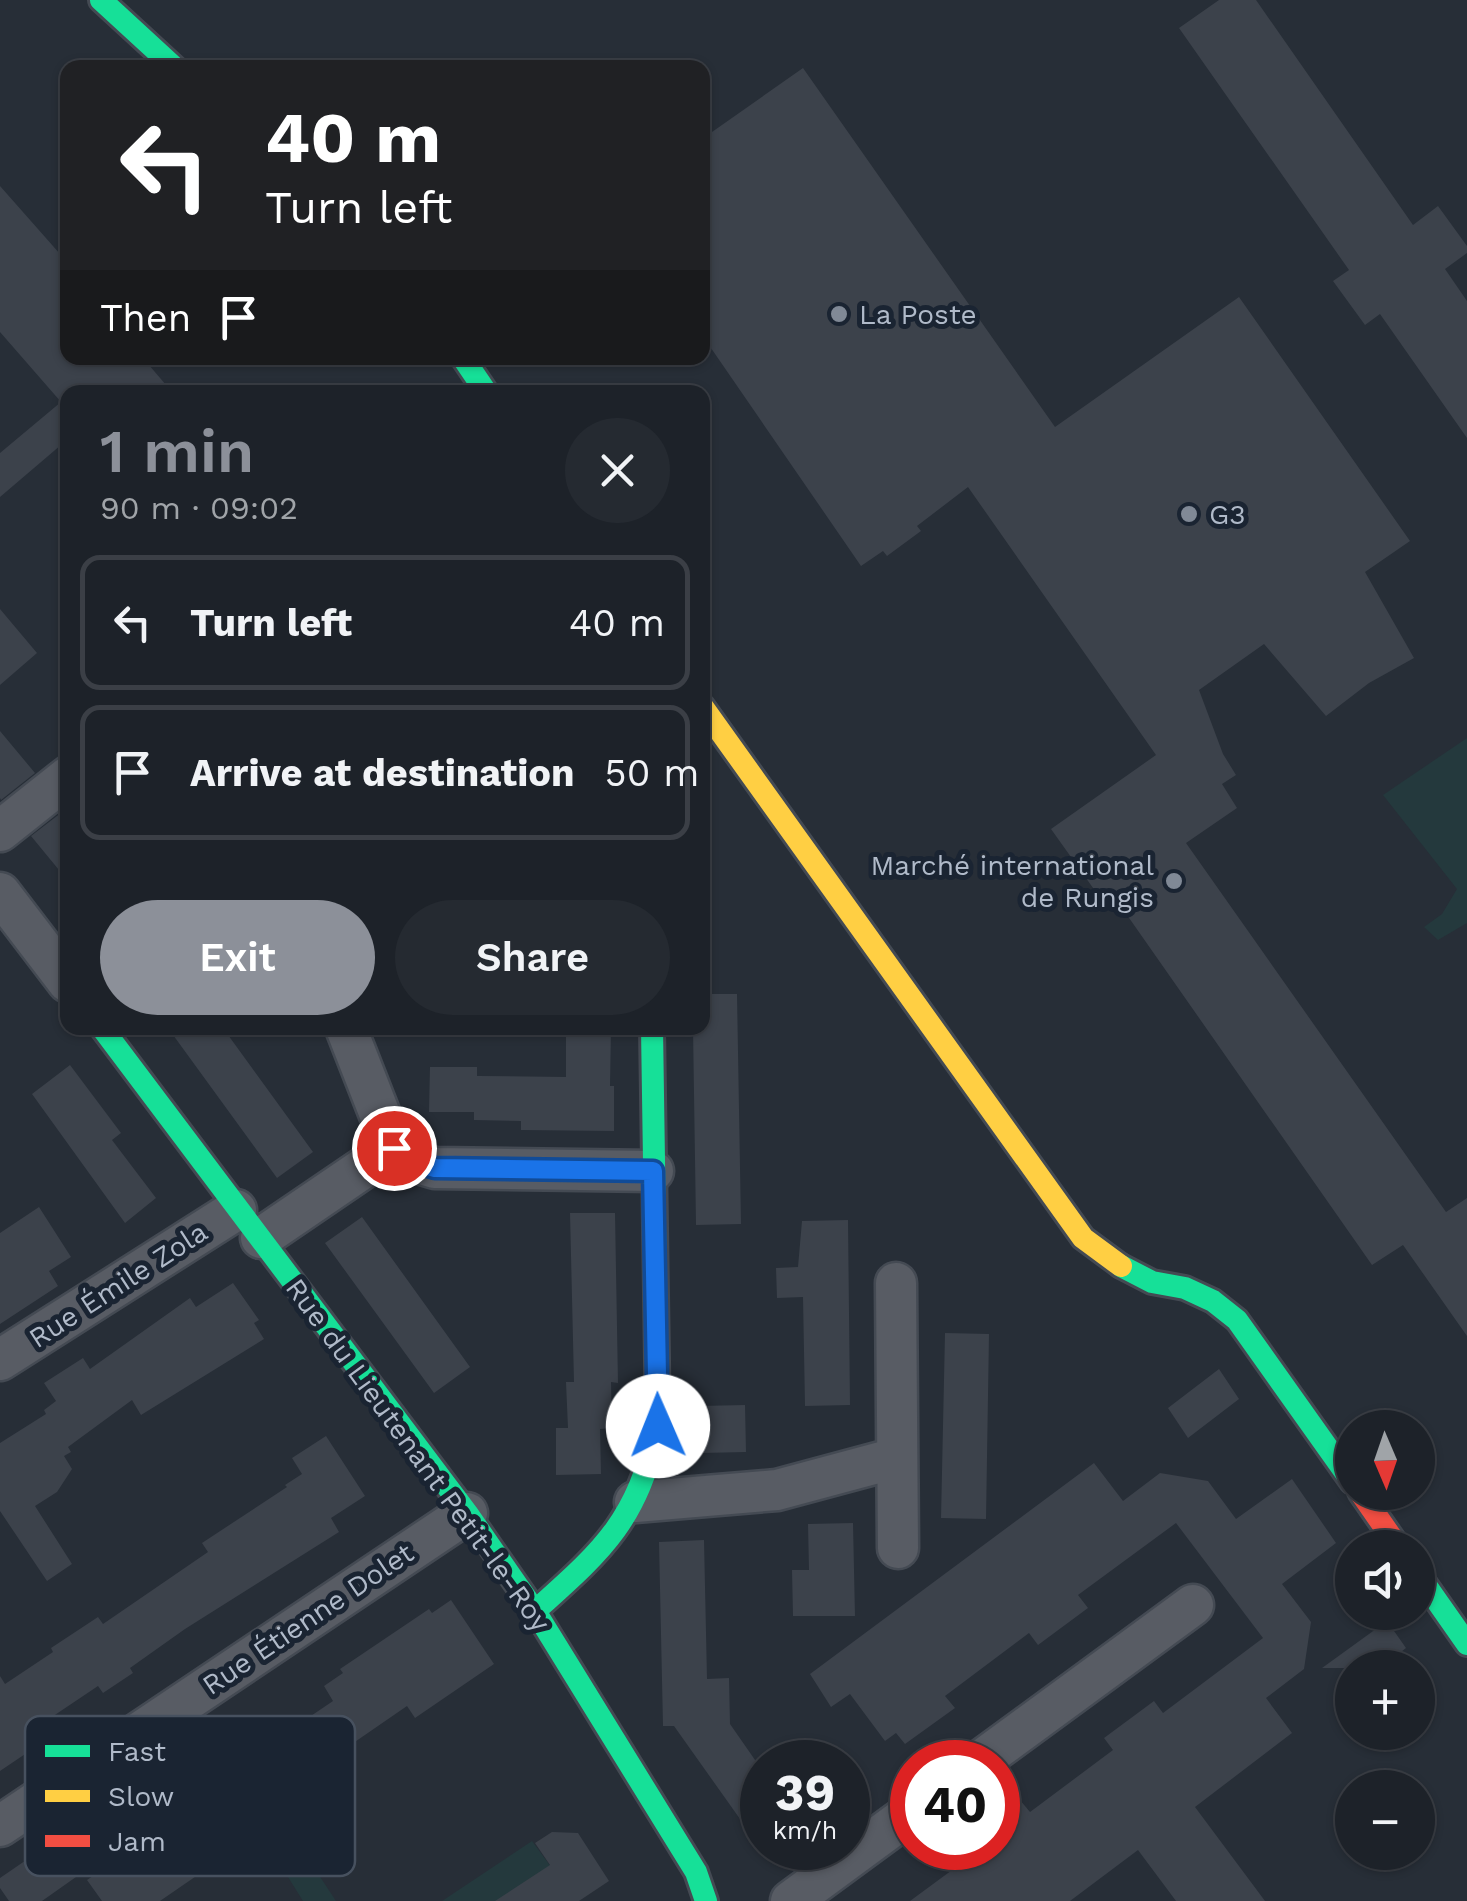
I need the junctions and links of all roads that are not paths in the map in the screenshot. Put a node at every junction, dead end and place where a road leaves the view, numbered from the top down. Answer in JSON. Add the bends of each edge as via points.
{"nodes":[{"id":1,"x":101,"y":0,"type":"edge"},
{"id":2,"x":166,"y":60,"type":"edge"},
{"id":3,"x":710,"y":717,"type":"edge"},
{"id":4,"x":60,"y":783,"type":"edge"},
{"id":5,"x":0,"y":831,"type":"edge"},
{"id":6,"x":0,"y":893,"type":"edge"},
{"id":7,"x":60,"y":972,"type":"edge"},
{"id":8,"x":107,"y":1035,"type":"edge"},
{"id":9,"x":349,"y":1035,"type":"edge"},
{"id":10,"x":652,"y":1035,"type":"edge"},
{"id":11,"x":394,"y":1148,"type":"junction"},
{"id":12,"x":653,"y":1171,"type":"junction"},
{"id":13,"x":248,"y":1224,"type":"junction"},
{"id":14,"x":896,"y":1283,"type":"dead end"},
{"id":15,"x":0,"y":1360,"type":"edge"},
{"id":16,"x":896,"y":1458,"type":"junction"},
{"id":17,"x":1335,"y":1458,"type":"edge"},
{"id":18,"x":635,"y":1502,"type":"junction"},
{"id":19,"x":467,"y":1513,"type":"junction"},
{"id":20,"x":898,"y":1548,"type":"dead end"},
{"id":21,"x":1435,"y":1598,"type":"edge"},
{"id":22,"x":1192,"y":1605,"type":"dead end"},
{"id":23,"x":535,"y":1611,"type":"junction"},
{"id":24,"x":1467,"y":1644,"type":"edge"},
{"id":25,"x":164,"y":1716,"type":"edge"},
{"id":26,"x":1009,"y":1740,"type":"edge"},
{"id":27,"x":25,"y":1809,"type":"edge"},
{"id":28,"x":0,"y":1826,"type":"edge"},
{"id":29,"x":890,"y":1828,"type":"edge"},
{"id":30,"x":706,"y":1901,"type":"edge"},
{"id":31,"x":792,"y":1901,"type":"edge"}],
"edges":[{"from":1,"to":2,"type":"street"},
{"from":3,"to":17,"type":"street","via":[[1082,1238],[1122,1267],[1213,1301],[1237,1320]]},
{"from":4,"to":5,"type":"street"},
{"from":6,"to":7,"type":"street"},
{"from":8,"to":13,"type":"street","name":"Rue du Lieutenant Petit-le-Roy"},
{"from":9,"to":11,"type":"street"},
{"from":10,"to":12,"type":"street"},
{"from":11,"to":12,"type":"street","via":[[435,1168]]},
{"from":11,"to":13,"type":"street","name":"Rue Émile Zola"},
{"from":12,"to":18,"type":"street","via":[[658,1426]]},
{"from":13,"to":15,"type":"street","name":"Rue Émile Zola"},
{"from":13,"to":19,"type":"street","name":"Rue du Lieutenant Petit-le-Roy"},
{"from":14,"to":16,"type":"street"},
{"from":16,"to":18,"type":"street","via":[[777,1490]]},
{"from":16,"to":20,"type":"street"},
{"from":18,"to":23,"type":"street","via":[[583,1570]]},
{"from":19,"to":23,"type":"street","name":"Rue du Lieutenant Petit-le-Roy"},
{"from":19,"to":25,"type":"street","name":"Rue Étienne Dolet"},
{"from":21,"to":24,"type":"street"},
{"from":22,"to":26,"type":"street"},
{"from":23,"to":30,"type":"street","name":"Rue du Lieutenant Petit-le-Roy","via":[[696,1872]]},
{"from":27,"to":28,"type":"street","name":"Rue Étienne Dolet"},
{"from":29,"to":31,"type":"street"}]}
